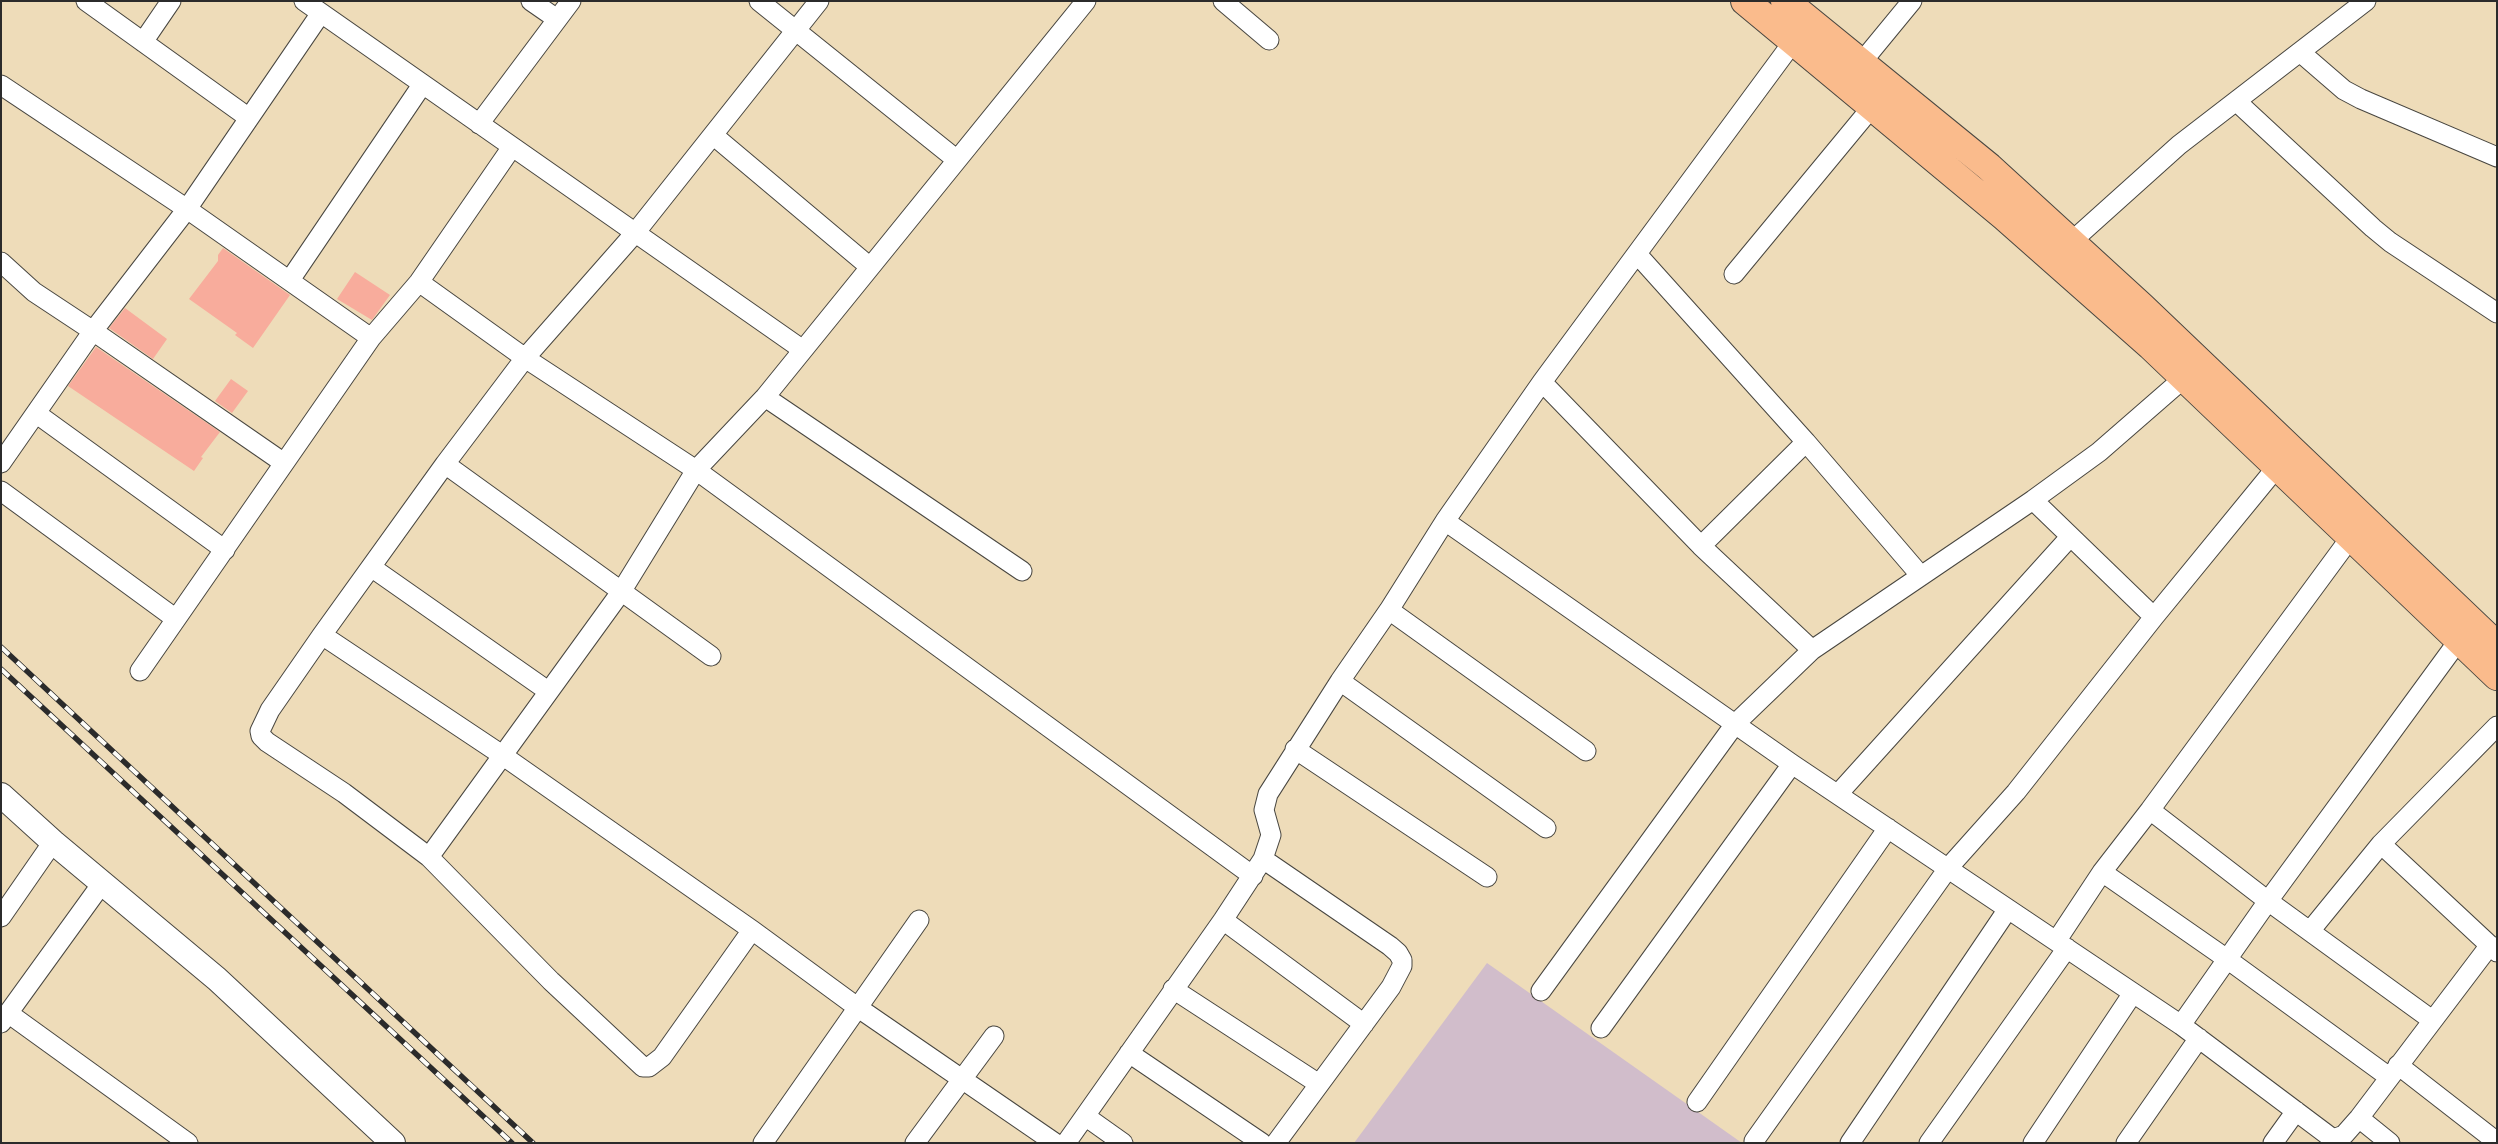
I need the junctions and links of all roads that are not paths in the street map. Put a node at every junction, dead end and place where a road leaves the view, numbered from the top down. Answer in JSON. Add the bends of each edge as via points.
{"nodes":[{"id":1,"x":86,"y":1,"type":"edge"},
{"id":2,"x":171,"y":1,"type":"edge"},
{"id":3,"x":304,"y":1,"type":"edge"},
{"id":4,"x":532,"y":1,"type":"edge"},
{"id":5,"x":571,"y":1,"type":"edge"},
{"id":6,"x":759,"y":1,"type":"edge"},
{"id":7,"x":819,"y":1,"type":"edge"},
{"id":8,"x":1086,"y":1,"type":"edge"},
{"id":9,"x":1223,"y":1,"type":"edge"},
{"id":10,"x":1746,"y":1,"type":"edge"},
{"id":11,"x":1786,"y":1,"type":"edge"},
{"id":12,"x":1912,"y":1,"type":"edge"},
{"id":13,"x":2366,"y":1,"type":"edge"},
{"id":14,"x":321,"y":13,"type":"junction"},
{"id":15,"x":557,"y":19,"type":"junction"},
{"id":16,"x":796,"y":31,"type":"junction"},
{"id":17,"x":1269,"y":40,"type":"dead end"},
{"id":18,"x":144,"y":42,"type":"junction"},
{"id":19,"x":1793,"y":42,"type":"junction"},
{"id":20,"x":2300,"y":52,"type":"junction"},
{"id":21,"x":1861,"y":63,"type":"junction"},
{"id":22,"x":422,"y":84,"type":"junction"},
{"id":23,"x":1,"y":85,"type":"edge"},
{"id":24,"x":2236,"y":100,"type":"junction"},
{"id":25,"x":1872,"y":108,"type":"junction"},
{"id":26,"x":249,"y":118,"type":"junction"},
{"id":27,"x":479,"y":124,"type":"junction"},
{"id":28,"x":713,"y":135,"type":"junction"},
{"id":29,"x":512,"y":147,"type":"junction"},
{"id":30,"x":2497,"y":157,"type":"edge"},
{"id":31,"x":957,"y":160,"type":"junction"},
{"id":32,"x":188,"y":209,"type":"junction"},
{"id":33,"x":635,"y":233,"type":"junction"},
{"id":34,"x":2071,"y":242,"type":"junction"},
{"id":35,"x":1637,"y":254,"type":"junction"},
{"id":36,"x":1,"y":262,"type":"edge"},
{"id":37,"x":870,"y":267,"type":"junction"},
{"id":38,"x":1734,"y":274,"type":"dead end"},
{"id":39,"x":290,"y":280,"type":"junction"},
{"id":40,"x":419,"y":282,"type":"junction"},
{"id":41,"x":2497,"y":313,"type":"edge"},
{"id":42,"x":94,"y":331,"type":"junction"},
{"id":43,"x":371,"y":338,"type":"junction"},
{"id":44,"x":803,"y":350,"type":"junction"},
{"id":45,"x":524,"y":358,"type":"junction"},
{"id":46,"x":2184,"y":378,"type":"junction"},
{"id":47,"x":1542,"y":382,"type":"junction"},
{"id":48,"x":764,"y":397,"type":"junction"},
{"id":49,"x":37,"y":414,"type":"junction"},
{"id":50,"x":1806,"y":442,"type":"junction"},
{"id":51,"x":4,"y":451,"type":"edge"},
{"id":52,"x":2284,"y":458,"type":"junction"},
{"id":53,"x":284,"y":463,"type":"junction"},
{"id":54,"x":445,"y":464,"type":"junction"},
{"id":55,"x":696,"y":470,"type":"junction"},
{"id":56,"x":1,"y":491,"type":"edge"},
{"id":57,"x":2033,"y":500,"type":"junction"},
{"id":58,"x":1445,"y":521,"type":"junction"},
{"id":59,"x":2070,"y":537,"type":"junction"},
{"id":60,"x":2351,"y":537,"type":"junction"},
{"id":61,"x":1701,"y":546,"type":"junction"},
{"id":62,"x":225,"y":550,"type":"junction"},
{"id":63,"x":371,"y":567,"type":"junction"},
{"id":64,"x":1022,"y":571,"type":"dead end"},
{"id":65,"x":1921,"y":576,"type":"junction"},
{"id":66,"x":621,"y":592,"type":"junction"},
{"id":67,"x":1389,"y":610,"type":"junction"},
{"id":68,"x":2154,"y":617,"type":"junction"},
{"id":69,"x":176,"y":619,"type":"junction"},
{"id":70,"x":322,"y":635,"type":"junction"},
{"id":71,"x":2459,"y":640,"type":"junction"},
{"id":72,"x":2497,"y":646,"type":"edge"},
{"id":73,"x":1812,"y":650,"type":"junction"},
{"id":74,"x":711,"y":656,"type":"dead end"},
{"id":75,"x":140,"y":671,"type":"dead end"},
{"id":76,"x":2497,"y":676,"type":"edge"},
{"id":77,"x":1340,"y":681,"type":"junction"},
{"id":78,"x":548,"y":691,"type":"junction"},
{"id":79,"x":1735,"y":724,"type":"junction"},
{"id":80,"x":2497,"y":726,"type":"edge"},
{"id":81,"x":1295,"y":749,"type":"junction"},
{"id":82,"x":1586,"y":750,"type":"dead end"},
{"id":83,"x":502,"y":754,"type":"junction"},
{"id":84,"x":1792,"y":764,"type":"junction"},
{"id":85,"x":1838,"y":794,"type":"junction"},
{"id":86,"x":1,"y":796,"type":"edge"},
{"id":87,"x":2150,"y":810,"type":"junction"},
{"id":88,"x":1546,"y":828,"type":"dead end"},
{"id":89,"x":1888,"y":828,"type":"junction"},
{"id":90,"x":53,"y":842,"type":"junction"},
{"id":91,"x":2381,"y":844,"type":"junction"},
{"id":92,"x":429,"y":857,"type":"junction"},
{"id":93,"x":1263,"y":859,"type":"junction"},
{"id":94,"x":1949,"y":867,"type":"junction"},
{"id":95,"x":2102,"y":872,"type":"junction"},
{"id":96,"x":1253,"y":876,"type":"junction"},
{"id":97,"x":1487,"y":877,"type":"dead end"},
{"id":98,"x":103,"y":882,"type":"junction"},
{"id":99,"x":2268,"y":901,"type":"junction"},
{"id":100,"x":2008,"y":909,"type":"junction"},
{"id":101,"x":1,"y":917,"type":"edge"},
{"id":102,"x":919,"y":920,"type":"dead end"},
{"id":103,"x":1223,"y":920,"type":"junction"},
{"id":104,"x":752,"y":930,"type":"junction"},
{"id":105,"x":2310,"y":930,"type":"junction"},
{"id":106,"x":2062,"y":944,"type":"junction"},
{"id":107,"x":2494,"y":948,"type":"edge"},
{"id":108,"x":2227,"y":959,"type":"junction"},
{"id":109,"x":1174,"y":989,"type":"junction"},
{"id":110,"x":1541,"y":991,"type":"dead end"},
{"id":111,"x":2133,"y":993,"type":"junction"},
{"id":112,"x":857,"y":1007,"type":"junction"},
{"id":113,"x":5,"y":1018,"type":"edge"},
{"id":114,"x":2432,"y":1020,"type":"junction"},
{"id":115,"x":1364,"y":1024,"type":"junction"},
{"id":116,"x":2182,"y":1025,"type":"junction"},
{"id":117,"x":1602,"y":1028,"type":"dead end"},
{"id":118,"x":994,"y":1036,"type":"dead end"},
{"id":119,"x":2199,"y":1038,"type":"junction"},
{"id":120,"x":1128,"y":1053,"type":"junction"},
{"id":121,"x":2393,"y":1071,"type":"junction"},
{"id":122,"x":963,"y":1078,"type":"junction"},
{"id":123,"x":1319,"y":1084,"type":"junction"},
{"id":124,"x":1697,"y":1102,"type":"dead end"},
{"id":125,"x":2296,"y":1112,"type":"junction"},
{"id":126,"x":1085,"y":1116,"type":"junction"},
{"id":127,"x":2358,"y":1118,"type":"junction"},
{"id":128,"x":389,"y":1141,"type":"edge"},
{"id":129,"x":1754,"y":1141,"type":"dead end"},
{"id":130,"x":2497,"y":1142,"type":"edge"},
{"id":131,"x":188,"y":1143,"type":"edge"},
{"id":132,"x":763,"y":1143,"type":"edge"},
{"id":133,"x":916,"y":1143,"type":"edge"},
{"id":134,"x":1055,"y":1143,"type":"edge"},
{"id":135,"x":1066,"y":1143,"type":"edge"},
{"id":136,"x":1123,"y":1143,"type":"edge"},
{"id":137,"x":1262,"y":1143,"type":"edge"},
{"id":138,"x":1276,"y":1143,"type":"edge"},
{"id":139,"x":1850,"y":1143,"type":"edge"},
{"id":140,"x":1929,"y":1143,"type":"edge"},
{"id":141,"x":2033,"y":1143,"type":"edge"},
{"id":142,"x":2126,"y":1143,"type":"edge"},
{"id":143,"x":2273,"y":1143,"type":"edge"},
{"id":144,"x":2390,"y":1143,"type":"edge"}],
"edges":[{"from":1,"to":18,"type":"street"},
{"from":2,"to":18,"type":"street"},
{"from":3,"to":14,"type":"street"},
{"from":4,"to":15,"type":"street"},
{"from":5,"to":15,"type":"street"},
{"from":6,"to":16,"type":"street"},
{"from":7,"to":16,"type":"street"},
{"from":8,"to":31,"type":"street"},
{"from":9,"to":17,"type":"street"},
{"from":10,"to":19,"type":"main road"},
{"from":11,"to":21,"type":"main road"},
{"from":12,"to":21,"type":"street"},
{"from":13,"to":20,"type":"street"},
{"from":14,"to":22,"type":"street"},
{"from":14,"to":26,"type":"street"},
{"from":15,"to":27,"type":"street"},
{"from":16,"to":28,"type":"street"},
{"from":16,"to":31,"type":"street"},
{"from":18,"to":26,"type":"street"},
{"from":19,"to":25,"type":"main road"},
{"from":19,"to":35,"type":"street"},
{"from":20,"to":24,"type":"street"},
{"from":20,"to":30,"type":"street","via":[[2344,90]]},
{"from":21,"to":34,"type":"main road","via":[[1989,167]]},
{"from":22,"to":27,"type":"street"},
{"from":22,"to":39,"type":"street"},
{"from":23,"to":32,"type":"street"},
{"from":24,"to":34,"type":"street","via":[[2178,145]]},
{"from":24,"to":41,"type":"street","via":[[2378,232]]},
{"from":25,"to":38,"type":"street"},
{"from":25,"to":46,"type":"main road","via":[[2005,217]]},
{"from":26,"to":32,"type":"street"},
{"from":27,"to":29,"type":"street"},
{"from":28,"to":33,"type":"street"},
{"from":28,"to":37,"type":"street"},
{"from":29,"to":33,"type":"street"},
{"from":29,"to":40,"type":"street"},
{"from":31,"to":37,"type":"street"},
{"from":32,"to":39,"type":"street"},
{"from":32,"to":42,"type":"street"},
{"from":33,"to":44,"type":"street"},
{"from":33,"to":45,"type":"street"},
{"from":34,"to":52,"type":"main road"},
{"from":35,"to":47,"type":"street"},
{"from":35,"to":50,"type":"street"},
{"from":36,"to":42,"type":"street","via":[[34,292]]},
{"from":37,"to":44,"type":"street"},
{"from":39,"to":43,"type":"street"},
{"from":40,"to":43,"type":"street"},
{"from":40,"to":45,"type":"street"},
{"from":42,"to":49,"type":"street"},
{"from":42,"to":53,"type":"street"},
{"from":43,"to":53,"type":"street"},
{"from":44,"to":48,"type":"street"},
{"from":45,"to":54,"type":"street"},
{"from":45,"to":55,"type":"street"},
{"from":46,"to":52,"type":"main road"},
{"from":46,"to":57,"type":"street","via":[[2099,452]]},
{"from":47,"to":58,"type":"street"},
{"from":47,"to":61,"type":"street"},
{"from":48,"to":55,"type":"street"},
{"from":48,"to":64,"type":"street"},
{"from":49,"to":51,"type":"street"},
{"from":49,"to":62,"type":"street"},
{"from":50,"to":61,"type":"street"},
{"from":50,"to":65,"type":"street"},
{"from":52,"to":60,"type":"main road"},
{"from":52,"to":68,"type":"street"},
{"from":52,"to":72,"type":"main road"},
{"from":53,"to":62,"type":"street"},
{"from":54,"to":63,"type":"street"},
{"from":54,"to":66,"type":"street"},
{"from":55,"to":66,"type":"street"},
{"from":55,"to":96,"type":"street"},
{"from":56,"to":69,"type":"street"},
{"from":57,"to":59,"type":"street"},
{"from":57,"to":65,"type":"street"},
{"from":58,"to":67,"type":"street"},
{"from":58,"to":79,"type":"street"},
{"from":59,"to":68,"type":"street"},
{"from":59,"to":85,"type":"street"},
{"from":60,"to":71,"type":"main road"},
{"from":60,"to":87,"type":"street"},
{"from":61,"to":73,"type":"street"},
{"from":62,"to":69,"type":"street"},
{"from":63,"to":70,"type":"street"},
{"from":63,"to":78,"type":"street"},
{"from":65,"to":73,"type":"street"},
{"from":66,"to":74,"type":"street"},
{"from":66,"to":78,"type":"street"},
{"from":67,"to":77,"type":"street"},
{"from":67,"to":82,"type":"street"},
{"from":68,"to":94,"type":"street","via":[[2016,792]]},
{"from":69,"to":75,"type":"street"},
{"from":70,"to":83,"type":"street"},
{"from":70,"to":92,"type":"street","via":[[270,710],[262,724],[261,736]]},
{"from":71,"to":76,"type":"main road"},
{"from":71,"to":99,"type":"street"},
{"from":73,"to":79,"type":"street"},
{"from":77,"to":81,"type":"street"},
{"from":77,"to":88,"type":"street"},
{"from":78,"to":83,"type":"street"},
{"from":79,"to":84,"type":"street"},
{"from":79,"to":110,"type":"street"},
{"from":80,"to":91,"type":"street"},
{"from":81,"to":93,"type":"street","via":[[1266,801],[1264,810],[1271,834]]},
{"from":81,"to":97,"type":"street"},
{"from":83,"to":92,"type":"street"},
{"from":83,"to":104,"type":"street"},
{"from":84,"to":85,"type":"street"},
{"from":84,"to":117,"type":"street"},
{"from":85,"to":89,"type":"street"},
{"from":86,"to":90,"type":"street"},
{"from":87,"to":95,"type":"street"},
{"from":87,"to":99,"type":"street"},
{"from":89,"to":94,"type":"street"},
{"from":89,"to":124,"type":"street"},
{"from":90,"to":98,"type":"street"},
{"from":90,"to":101,"type":"street"},
{"from":91,"to":105,"type":"street"},
{"from":91,"to":107,"type":"street"},
{"from":92,"to":104,"type":"street","via":[[551,981],[646,1068],[662,1056]]},
{"from":93,"to":96,"type":"street"},
{"from":93,"to":115,"type":"street","via":[[1400,955],[1402,966],[1398,977]]},
{"from":94,"to":100,"type":"street"},
{"from":94,"to":129,"type":"street"},
{"from":95,"to":106,"type":"street"},
{"from":95,"to":108,"type":"street"},
{"from":96,"to":103,"type":"street"},
{"from":98,"to":113,"type":"street"},
{"from":98,"to":128,"type":"street","via":[[217,979]]},
{"from":99,"to":105,"type":"street"},
{"from":99,"to":108,"type":"street"},
{"from":100,"to":106,"type":"street"},
{"from":100,"to":139,"type":"street"},
{"from":102,"to":112,"type":"street"},
{"from":103,"to":109,"type":"street"},
{"from":103,"to":115,"type":"street"},
{"from":104,"to":112,"type":"street"},
{"from":105,"to":114,"type":"street"},
{"from":106,"to":111,"type":"street"},
{"from":106,"to":140,"type":"street"},
{"from":107,"to":114,"type":"street"},
{"from":108,"to":116,"type":"street"},
{"from":108,"to":121,"type":"street"},
{"from":109,"to":120,"type":"street"},
{"from":109,"to":123,"type":"street"},
{"from":111,"to":116,"type":"street"},
{"from":111,"to":141,"type":"street"},
{"from":112,"to":122,"type":"street"},
{"from":112,"to":132,"type":"street"},
{"from":113,"to":131,"type":"street"},
{"from":114,"to":121,"type":"street"},
{"from":115,"to":123,"type":"street"},
{"from":116,"to":119,"type":"street"},
{"from":118,"to":122,"type":"street"},
{"from":119,"to":125,"type":"street"},
{"from":119,"to":142,"type":"street"},
{"from":120,"to":126,"type":"street"},
{"from":120,"to":137,"type":"street"},
{"from":121,"to":127,"type":"street"},
{"from":121,"to":130,"type":"street"},
{"from":122,"to":133,"type":"street"},
{"from":122,"to":134,"type":"street"},
{"from":123,"to":138,"type":"street"},
{"from":125,"to":127,"type":"street","via":[[2336,1140]]},
{"from":125,"to":143,"type":"street"},
{"from":126,"to":135,"type":"street"},
{"from":126,"to":136,"type":"street"},
{"from":127,"to":144,"type":"street"}]}
